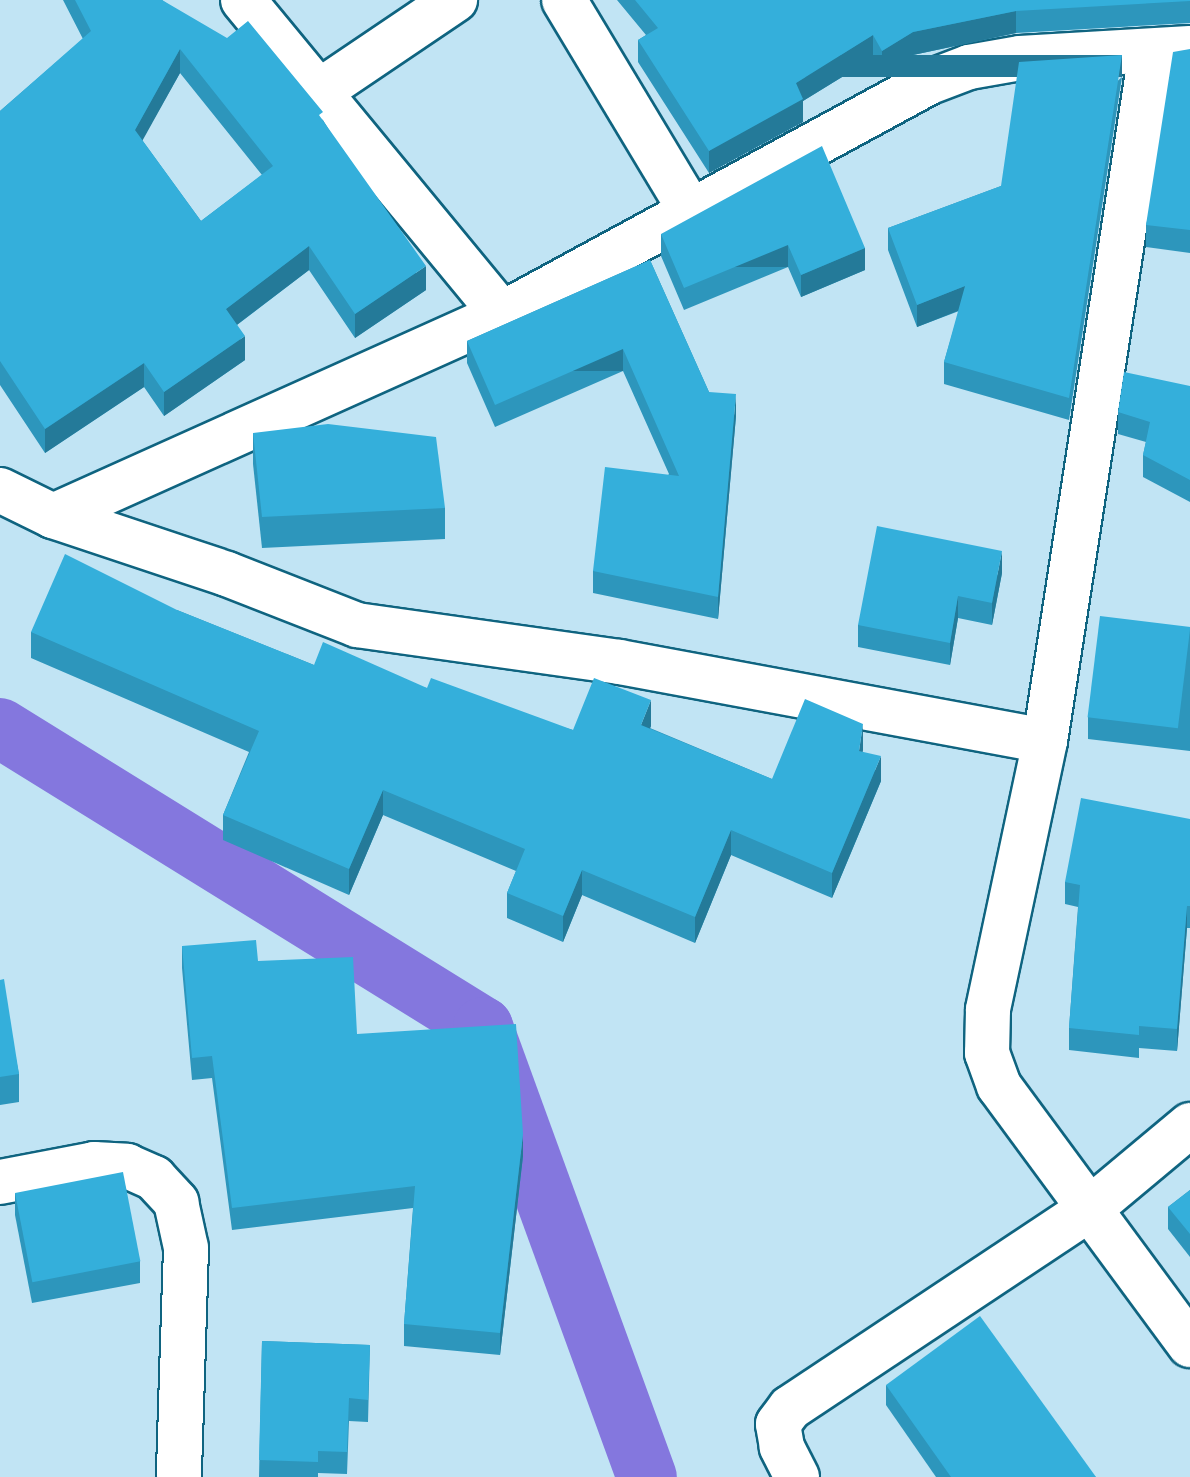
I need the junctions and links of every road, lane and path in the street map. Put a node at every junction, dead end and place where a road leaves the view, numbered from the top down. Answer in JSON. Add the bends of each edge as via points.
{"nodes":[{"id":1,"x":243,"y":0,"type":"edge"},
{"id":2,"x":455,"y":0,"type":"edge"},
{"id":3,"x":564,"y":0,"type":"edge"},
{"id":4,"x":1170,"y":50,"type":"edge"},
{"id":5,"x":320,"y":91,"type":"junction"},
{"id":6,"x":692,"y":213,"type":"junction"},
{"id":7,"x":502,"y":314,"type":"junction"},
{"id":8,"x":0,"y":490,"type":"edge"},
{"id":9,"x":53,"y":516,"type":"junction"},
{"id":10,"x":1045,"y":741,"type":"junction"},
{"id":11,"x":1190,"y":1125,"type":"edge"},
{"id":12,"x":0,"y":1182,"type":"edge"},
{"id":13,"x":1092,"y":1207,"type":"junction"},
{"id":14,"x":1190,"y":1345,"type":"edge"},
{"id":15,"x":179,"y":1477,"type":"edge"},
{"id":16,"x":797,"y":1477,"type":"edge"}],
"edges":[{"from":1,"to":5,"type":"street"},
{"from":2,"to":5,"type":"street"},
{"from":3,"to":6,"type":"street"},
{"from":4,"to":6,"type":"street","via":[[1020,58],[969,67],[927,83]]},
{"from":4,"to":10,"type":"street"},
{"from":5,"to":7,"type":"street"},
{"from":6,"to":7,"type":"street"},
{"from":7,"to":9,"type":"street"},
{"from":8,"to":9,"type":"street"},
{"from":9,"to":10,"type":"street","via":[[227,574],[357,625],[619,662]]},
{"from":10,"to":13,"type":"street","via":[[988,1010],[987,1053],[999,1086]]},
{"from":11,"to":13,"type":"street"},
{"from":12,"to":15,"type":"street","via":[[94,1164],[127,1166],[154,1178],[176,1202],[186,1248]]},
{"from":13,"to":14,"type":"street"},
{"from":13,"to":16,"type":"street","via":[[790,1408],[778,1424]]}]}
